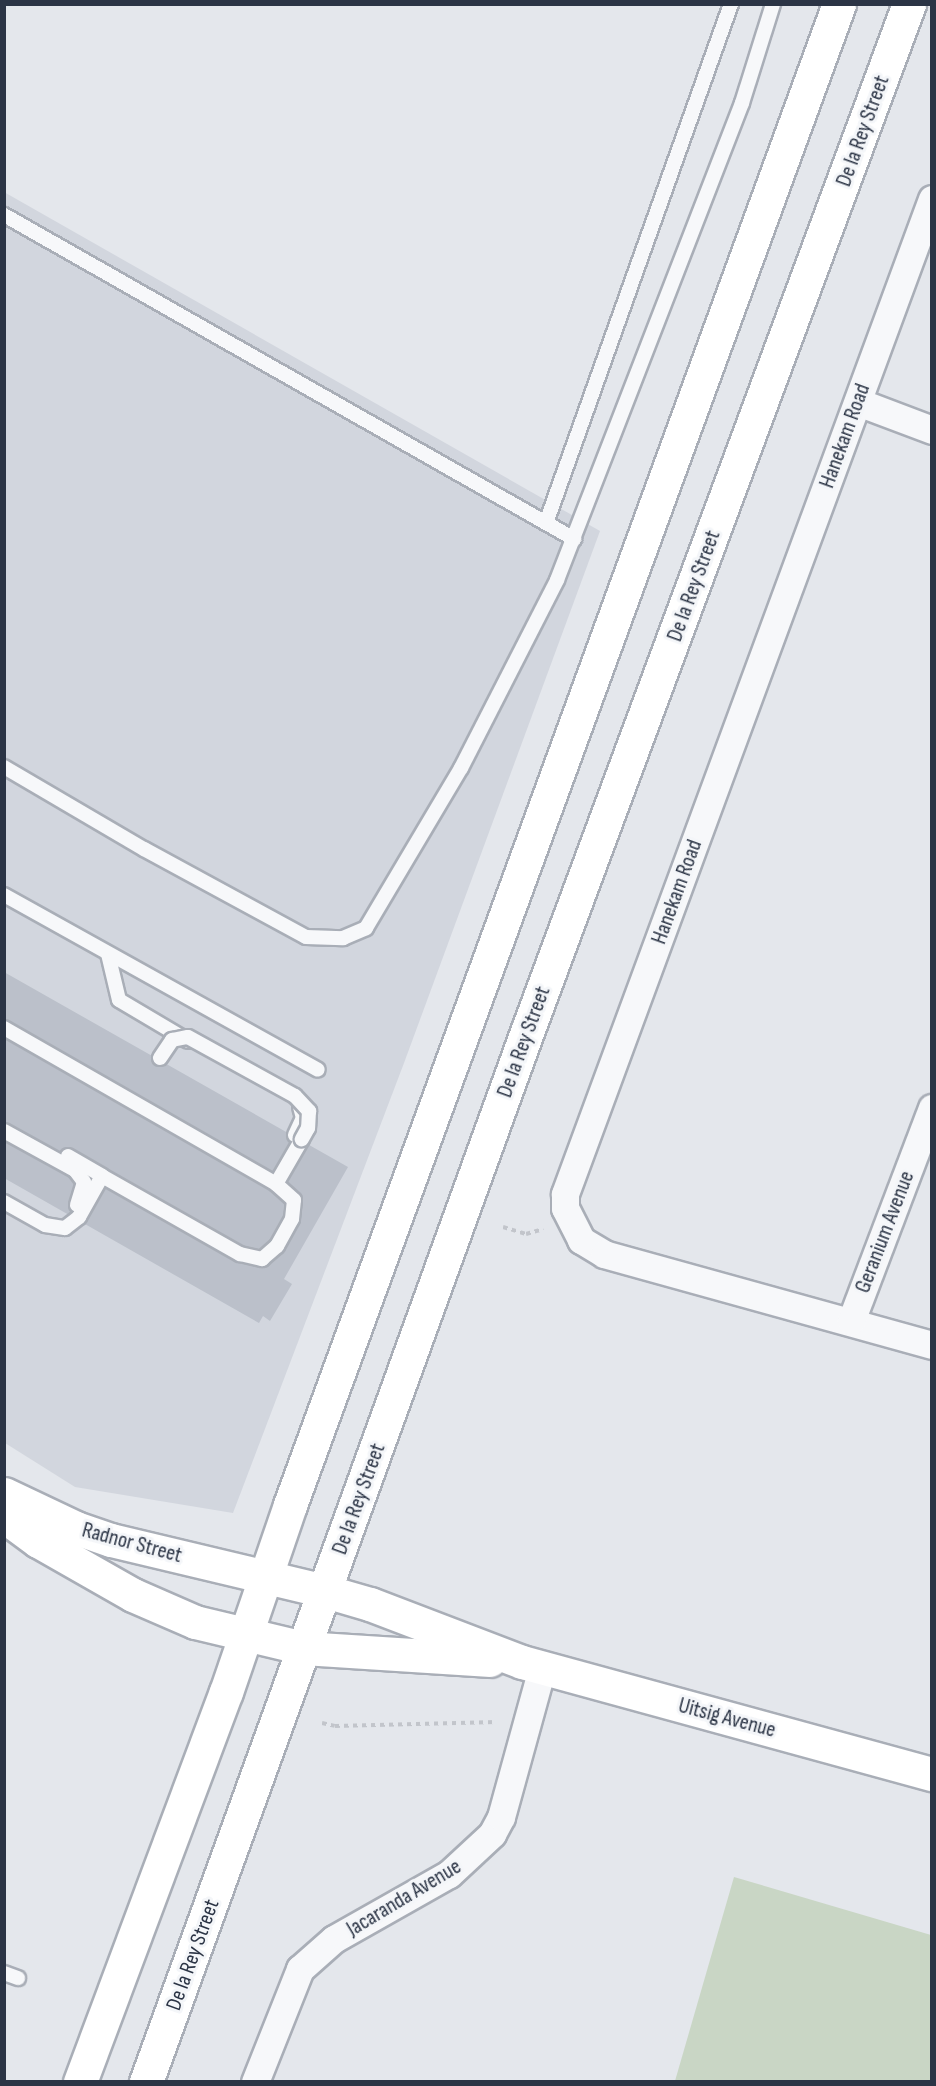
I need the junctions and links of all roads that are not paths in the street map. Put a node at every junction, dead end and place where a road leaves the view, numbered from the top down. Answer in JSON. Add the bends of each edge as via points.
{"nodes":[{"id":1,"x":731,"y":4,"type":"edge"},
{"id":2,"x":773,"y":4,"type":"edge"},
{"id":3,"x":839,"y":4,"type":"edge"},
{"id":4,"x":909,"y":4,"type":"edge"},
{"id":5,"x":932,"y":199,"type":"edge"},
{"id":6,"x":4,"y":215,"type":"edge"},
{"id":7,"x":858,"y":402,"type":"junction"},
{"id":8,"x":932,"y":430,"type":"edge"},
{"id":9,"x":546,"y":523,"type":"junction"},
{"id":10,"x":574,"y":539,"type":"junction"},
{"id":11,"x":4,"y":767,"type":"edge"},
{"id":12,"x":4,"y":895,"type":"edge"},
{"id":13,"x":108,"y":954,"type":"junction"},
{"id":14,"x":4,"y":1028,"type":"edge"},
{"id":15,"x":160,"y":1058,"type":"dead end"},
{"id":16,"x":318,"y":1070,"type":"dead end"},
{"id":17,"x":932,"y":1108,"type":"edge"},
{"id":18,"x":4,"y":1120,"type":"edge"},
{"id":19,"x":4,"y":1131,"type":"edge"},
{"id":20,"x":298,"y":1137,"type":"junction"},
{"id":21,"x":102,"y":1176,"type":"junction"},
{"id":22,"x":276,"y":1184,"type":"junction"},
{"id":23,"x":4,"y":1195,"type":"edge"},
{"id":24,"x":4,"y":1202,"type":"edge"},
{"id":25,"x":76,"y":1216,"type":"junction"},
{"id":26,"x":851,"y":1321,"type":"junction"},
{"id":27,"x":932,"y":1345,"type":"edge"},
{"id":28,"x":4,"y":1494,"type":"edge"},
{"id":29,"x":4,"y":1516,"type":"edge"},
{"id":30,"x":266,"y":1576,"type":"junction"},
{"id":31,"x":326,"y":1591,"type":"junction"},
{"id":32,"x":245,"y":1636,"type":"junction"},
{"id":33,"x":304,"y":1648,"type":"junction"},
{"id":34,"x":532,"y":1665,"type":"junction"},
{"id":35,"x":932,"y":1774,"type":"edge"},
{"id":36,"x":4,"y":1973,"type":"edge"},
{"id":37,"x":18,"y":1977,"type":"dead end"},
{"id":38,"x":80,"y":2082,"type":"edge"},
{"id":39,"x":146,"y":2082,"type":"edge"},
{"id":40,"x":255,"y":2082,"type":"edge"}],
"edges":[{"from":1,"to":9,"type":"lane"},
{"from":2,"to":10,"type":"lane","via":[[742,103]]},
{"from":3,"to":30,"type":"main road"},
{"from":4,"to":31,"type":"main road","name":"De la Rey Street","via":[[523,1043]]},
{"from":5,"to":7,"type":"street","name":"Hanekam Road"},
{"from":6,"to":9,"type":"lane"},
{"from":7,"to":8,"type":"street"},
{"from":7,"to":26,"type":"street","name":"Hanekam Road","via":[[565,1194],[565,1208],[581,1240],[604,1254]]},
{"from":9,"to":10,"type":"lane"},
{"from":10,"to":11,"type":"lane","via":[[461,768],[377,915],[366,928],[343,938],[322,940],[296,932]]},
{"from":12,"to":13,"type":"lane"},
{"from":13,"to":16,"type":"lane"},
{"from":13,"to":20,"type":"lane","bridge":true,"via":[[119,1000],[293,1100],[303,1118]]},
{"from":14,"to":22,"type":"lane"},
{"from":15,"to":20,"type":"lane","bridge":true,"via":[[172,1040],[188,1037],[295,1095],[309,1111],[308,1128]]},
{"from":17,"to":26,"type":"street","name":"Geranium Avenue"},
{"from":18,"to":21,"type":"lane"},
{"from":19,"to":25,"type":"lane","via":[[80,1176],[84,1190]]},
{"from":20,"to":22,"type":"lane"},
{"from":21,"to":22,"type":"lane","via":[[252,1259],[272,1253],[295,1209],[289,1193]]},
{"from":21,"to":25,"type":"lane"},
{"from":23,"to":25,"type":"lane","via":[[55,1222]]},
{"from":24,"to":25,"type":"lane","via":[[54,1228],[65,1228]]},
{"from":26,"to":27,"type":"street","name":"Hanekam Road"},
{"from":28,"to":30,"type":"main road","name":"Radnor Street","via":[[84,1531]]},
{"from":29,"to":32,"type":"main road","name":"Radnor Street","via":[[38,1541],[133,1595],[195,1622]]},
{"from":30,"to":31,"type":"main road","name":"Radnor Street"},
{"from":30,"to":32,"type":"main road"},
{"from":31,"to":33,"type":"main road","name":"De la Rey Street"},
{"from":31,"to":34,"type":"main road","name":"Uitsig Avenue"},
{"from":32,"to":33,"type":"main road","name":"Radnor Street"},
{"from":32,"to":38,"type":"main road"},
{"from":33,"to":34,"type":"main road","name":"Uitsig Avenue"},
{"from":33,"to":39,"type":"main road","name":"De la Rey Street"},
{"from":34,"to":35,"type":"main road","name":"Uitsig Avenue"},
{"from":34,"to":40,"type":"street","name":"Jacaranda Avenue","via":[[501,1817],[492,1834],[450,1874],[334,1939],[300,1969]]},
{"from":36,"to":37,"type":"lane"}]}
